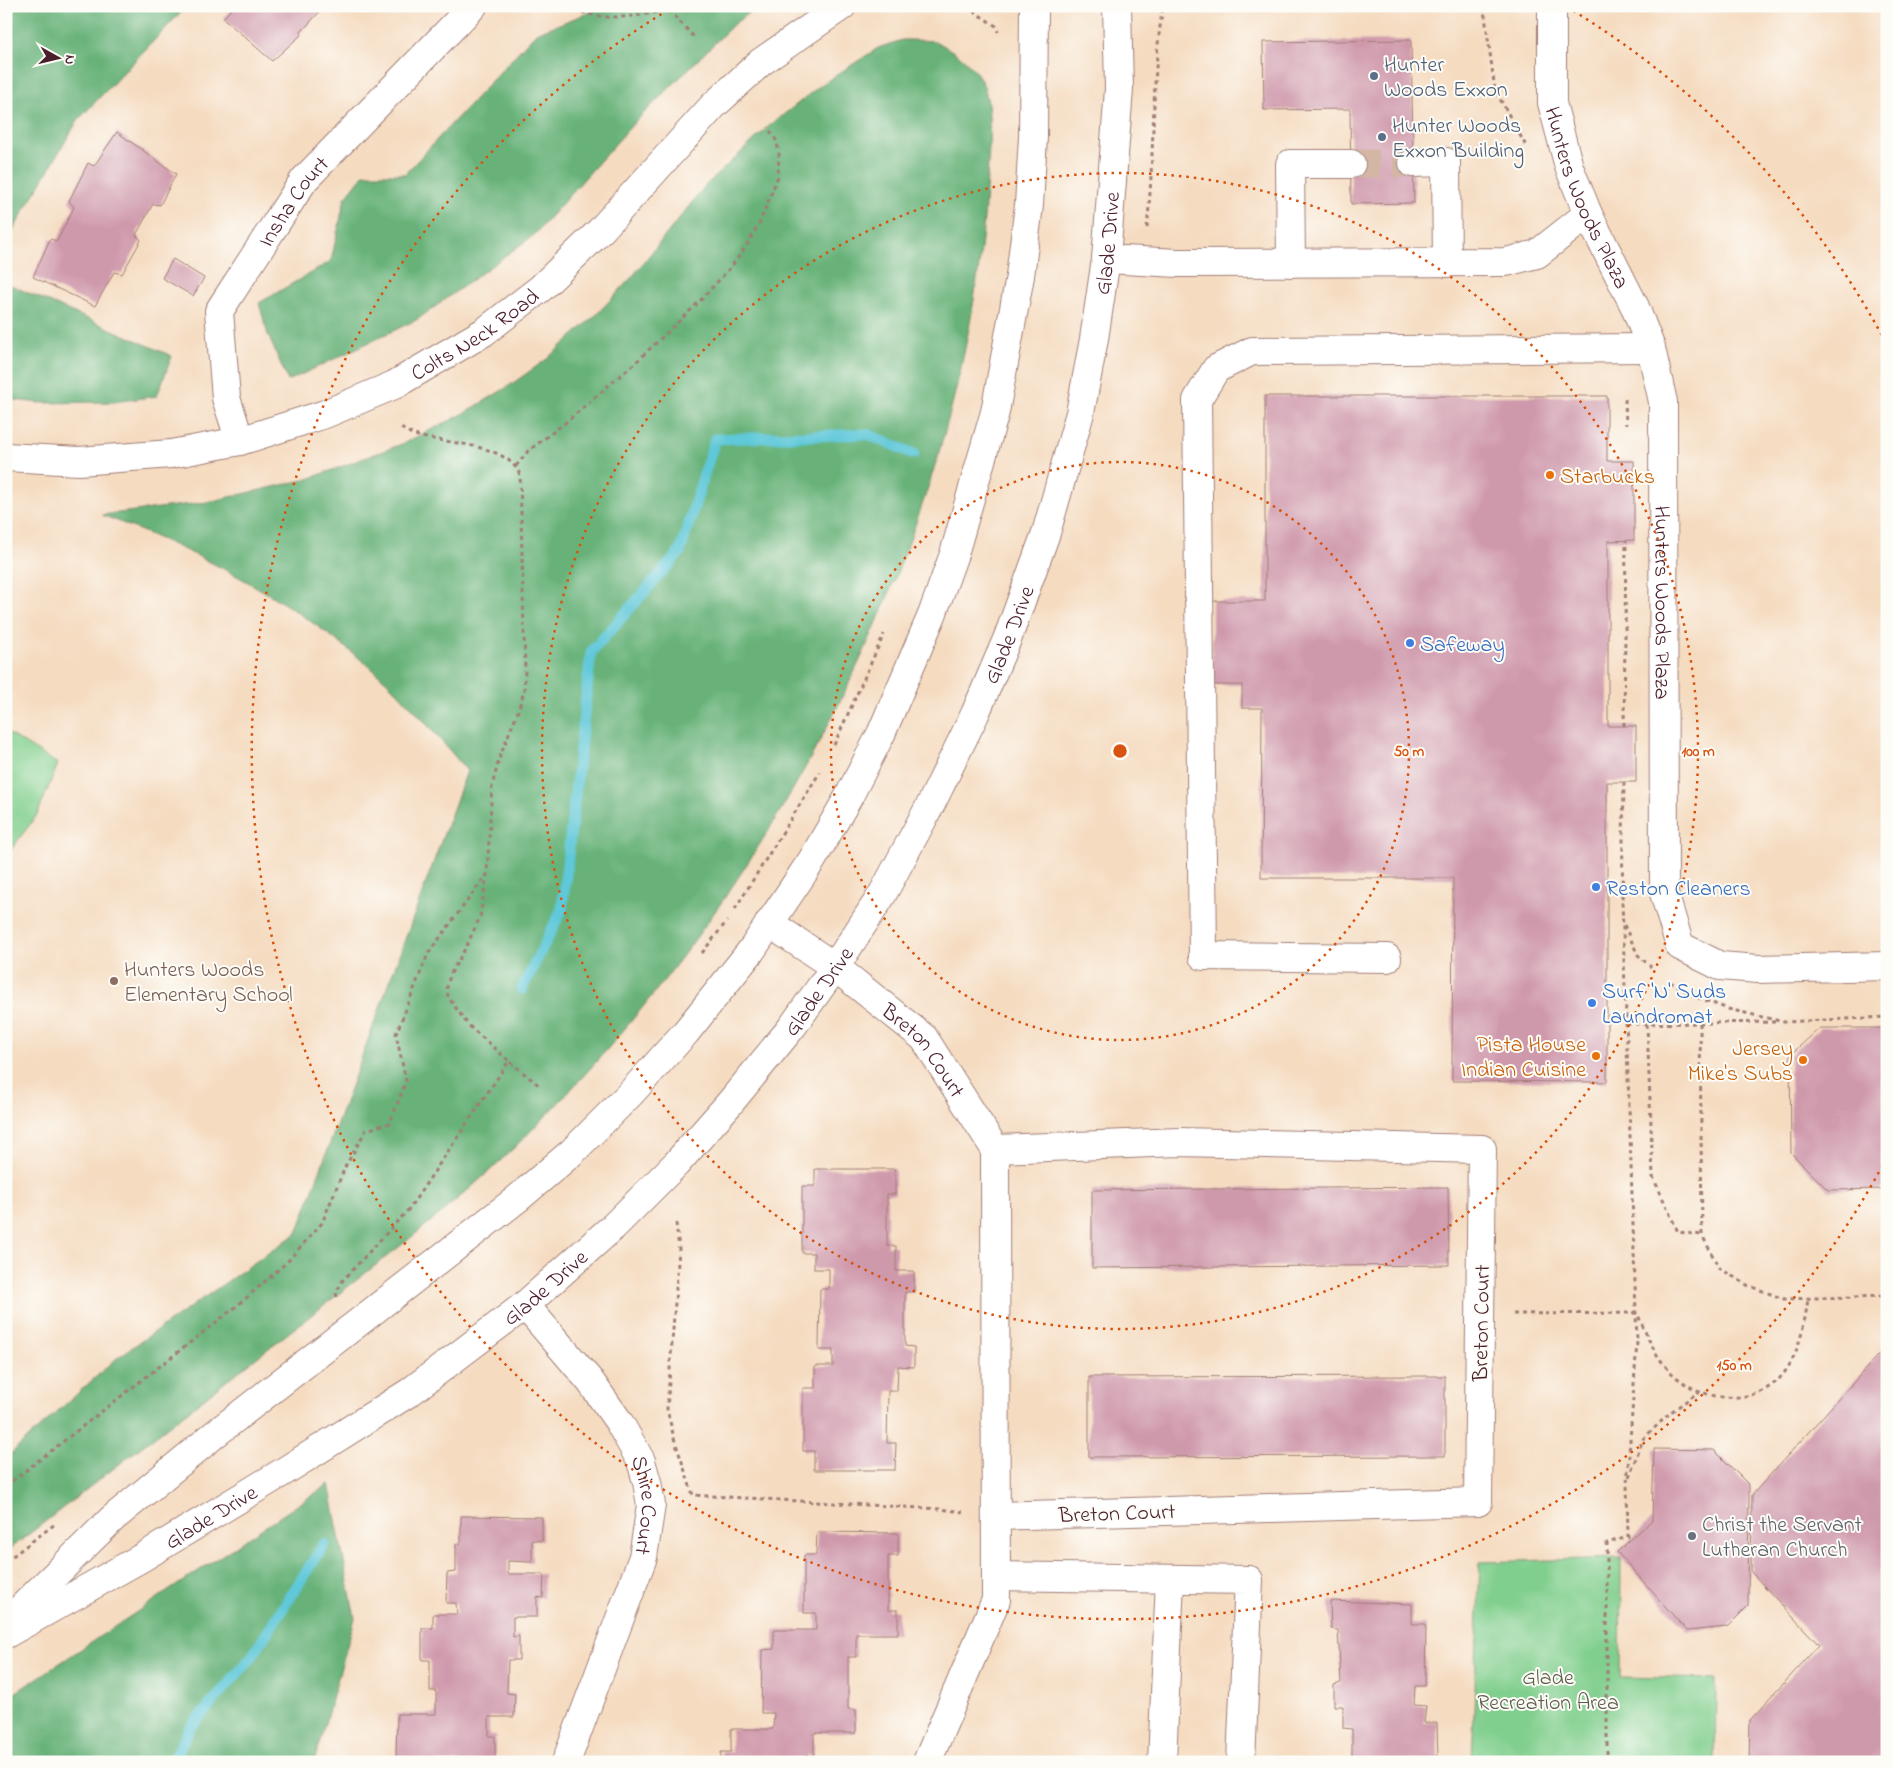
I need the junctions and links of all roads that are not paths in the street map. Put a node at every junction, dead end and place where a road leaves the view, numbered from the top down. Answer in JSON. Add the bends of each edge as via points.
{"nodes":[{"id":1,"x":474,"y":6,"type":"edge"},
{"id":2,"x":842,"y":6,"type":"edge"},
{"id":3,"x":1034,"y":6,"type":"edge"},
{"id":4,"x":1117,"y":6,"type":"edge"},
{"id":5,"x":1552,"y":6,"type":"edge"},
{"id":6,"x":1413,"y":163,"type":"tunnel mouth"},
{"id":7,"x":1351,"y":164,"type":"tunnel mouth"},
{"id":8,"x":1588,"y":214,"type":"junction"},
{"id":9,"x":1106,"y":259,"type":"junction"},
{"id":10,"x":1291,"y":262,"type":"junction"},
{"id":11,"x":1447,"y":263,"type":"junction"},
{"id":12,"x":1651,"y":348,"type":"junction"},
{"id":13,"x":240,"y":442,"type":"junction"},
{"id":14,"x":6,"y":457,"type":"edge"},
{"id":15,"x":769,"y":923,"type":"junction"},
{"id":16,"x":1387,"y":958,"type":"dead end"},
{"id":17,"x":1887,"y":966,"type":"edge"},
{"id":18,"x":835,"y":967,"type":"junction"},
{"id":19,"x":995,"y":1149,"type":"junction"},
{"id":20,"x":525,"y":1304,"type":"junction"},
{"id":21,"x":996,"y":1516,"type":"junction"},
{"id":22,"x":996,"y":1576,"type":"junction"},
{"id":23,"x":1170,"y":1580,"type":"junction"},
{"id":24,"x":6,"y":1623,"type":"edge"},
{"id":25,"x":6,"y":1634,"type":"edge"},
{"id":26,"x":566,"y":1762,"type":"edge"},
{"id":27,"x":927,"y":1762,"type":"edge"},
{"id":28,"x":1162,"y":1762,"type":"edge"},
{"id":29,"x":1241,"y":1762,"type":"edge"}],
"edges":[{"from":1,"to":13,"type":"street","name":"Insha Court","via":[[304,180],[219,311],[226,398]]},
{"from":2,"to":13,"type":"street","name":"Colts Neck Road","via":[[754,68],[713,106],[602,230],[541,288],[484,332],[394,385],[325,414]]},
{"from":3,"to":15,"type":"street","via":[[1033,137],[1020,276],[995,412],[973,491],[932,615],[881,734],[812,860]]},
{"from":4,"to":9,"type":"street","name":"Glade Drive","via":[[1118,90]]},
{"from":5,"to":8,"type":"street","name":"Hunters Woods Plaza","via":[[1552,103],[1569,167]]},
{"from":6,"to":11,"type":"street","via":[[1446,162]]},
{"from":7,"to":10,"type":"street","via":[[1290,164]]},
{"from":8,"to":11,"type":"street","via":[[1537,254],[1506,262]]},
{"from":8,"to":12,"type":"street","name":"Hunters Woods Plaza","via":[[1617,269]]},
{"from":9,"to":10,"type":"street","via":[[1178,263]]},
{"from":9,"to":18,"type":"street","name":"Glade Drive","via":[[1080,413],[1046,533],[1008,637],[932,802],[882,895]]},
{"from":10,"to":11,"type":"street"},
{"from":12,"to":16,"type":"street","via":[[1252,351],[1216,368],[1197,400],[1203,956]]},
{"from":12,"to":17,"type":"street","name":"Hunters Woods Plaza","via":[[1664,402],[1664,893],[1680,946],[1720,966],[1758,969]]},
{"from":13,"to":14,"type":"street","name":"Colts Neck Road","via":[[171,454],[79,461]]},
{"from":15,"to":18,"type":"street","name":"Breton Court"},
{"from":15,"to":24,"type":"street","via":[[751,951],[686,1032],[571,1154],[193,1452],[112,1520]]},
{"from":18,"to":19,"type":"street","name":"Breton Court","via":[[924,1038]]},
{"from":18,"to":20,"type":"street","name":"Glade Drive","via":[[792,1027],[676,1164],[614,1226]]},
{"from":19,"to":21,"type":"street"},
{"from":19,"to":21,"type":"street","name":"Breton Court","via":[[1179,1142],[1482,1149],[1478,1502]]},
{"from":20,"to":25,"type":"street","name":"Glade Drive","via":[[410,1392],[143,1557]]},
{"from":20,"to":26,"type":"street","name":"Shire Court","via":[[590,1381],[619,1422],[641,1461],[650,1505],[643,1557]]},
{"from":21,"to":22,"type":"street"},
{"from":22,"to":23,"type":"street"},
{"from":22,"to":27,"type":"street","via":[[996,1600]]},
{"from":23,"to":28,"type":"street"},
{"from":23,"to":29,"type":"street","via":[[1250,1580]]}]}
